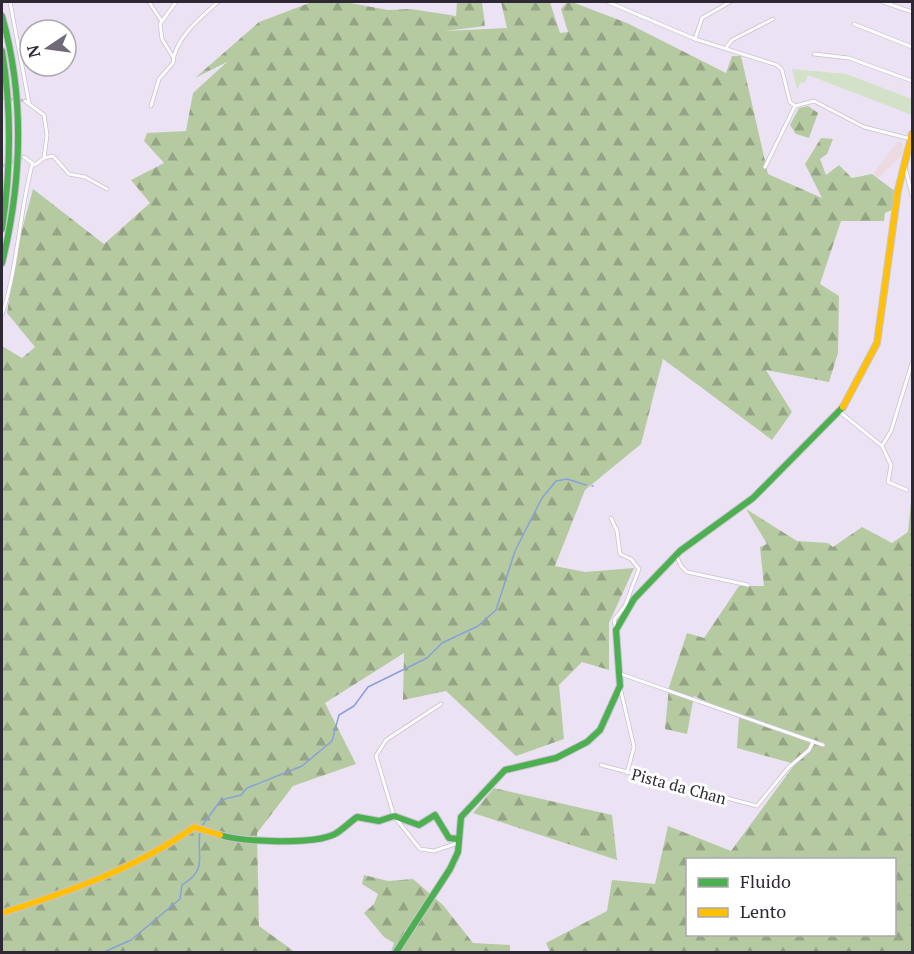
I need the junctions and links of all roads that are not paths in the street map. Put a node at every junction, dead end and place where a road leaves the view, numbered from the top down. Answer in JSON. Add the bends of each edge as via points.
{"nodes":[{"id":1,"x":10,"y":2,"type":"edge"},
{"id":2,"x":148,"y":2,"type":"edge"},
{"id":3,"x":176,"y":2,"type":"edge"},
{"id":4,"x":218,"y":2,"type":"edge"},
{"id":5,"x":608,"y":2,"type":"edge"},
{"id":6,"x":730,"y":2,"type":"edge"},
{"id":7,"x":883,"y":2,"type":"edge"},
{"id":8,"x":912,"y":12,"type":"edge"},
{"id":9,"x":2,"y":16,"type":"edge"},
{"id":10,"x":773,"y":19,"type":"dead end"},
{"id":11,"x":161,"y":20,"type":"junction"},
{"id":12,"x":854,"y":24,"type":"dead end"},
{"id":13,"x":695,"y":39,"type":"junction"},
{"id":14,"x":912,"y":47,"type":"edge"},
{"id":15,"x":726,"y":48,"type":"junction"},
{"id":16,"x":2,"y":51,"type":"edge"},
{"id":17,"x":814,"y":54,"type":"dead end"},
{"id":18,"x":173,"y":57,"type":"junction"},
{"id":19,"x":912,"y":81,"type":"edge"},
{"id":20,"x":152,"y":106,"type":"dead end"},
{"id":21,"x":795,"y":106,"type":"junction"},
{"id":22,"x":912,"y":138,"type":"edge"},
{"id":23,"x":24,"y":157,"type":"dead end"},
{"id":24,"x":44,"y":158,"type":"junction"},
{"id":25,"x":904,"y":164,"type":"junction"},
{"id":26,"x":32,"y":165,"type":"junction"},
{"id":27,"x":765,"y":167,"type":"dead end"},
{"id":28,"x":107,"y":189,"type":"dead end"},
{"id":29,"x":912,"y":195,"type":"edge"},
{"id":30,"x":2,"y":230,"type":"edge"},
{"id":31,"x":2,"y":263,"type":"edge"},
{"id":32,"x":2,"y":315,"type":"edge"},
{"id":33,"x":912,"y":363,"type":"edge"},
{"id":34,"x":840,"y":412,"type":"junction"},
{"id":35,"x":882,"y":446,"type":"junction"},
{"id":36,"x":907,"y":490,"type":"dead end"},
{"id":37,"x":611,"y":518,"type":"dead end"},
{"id":38,"x":676,"y":555,"type":"junction"},
{"id":39,"x":748,"y":585,"type":"dead end"},
{"id":40,"x":616,"y":630,"type":"junction"},
{"id":41,"x":621,"y":674,"type":"junction"},
{"id":42,"x":620,"y":686,"type":"junction"},
{"id":43,"x":441,"y":704,"type":"dead end"},
{"id":44,"x":813,"y":742,"type":"junction"},
{"id":45,"x":823,"y":745,"type":"dead end"},
{"id":46,"x":601,"y":765,"type":"dead end"},
{"id":47,"x":627,"y":772,"type":"junction"},
{"id":48,"x":394,"y":816,"type":"junction"},
{"id":49,"x":458,"y":841,"type":"junction"},
{"id":50,"x":2,"y":913,"type":"edge"},
{"id":51,"x":396,"y":952,"type":"edge"}],
"edges":[{"from":1,"to":24,"type":"street","via":[[27,102],[44,114]]},
{"from":2,"to":11,"type":"street"},
{"from":3,"to":11,"type":"street"},
{"from":4,"to":18,"type":"street","via":[[194,24]]},
{"from":5,"to":13,"type":"street"},
{"from":6,"to":13,"type":"street","via":[[702,18]]},
{"from":7,"to":8,"type":"street"},
{"from":9,"to":31,"type":"main road","via":[[16,93],[17,142],[13,210]]},
{"from":10,"to":15,"type":"street","via":[[732,40]]},
{"from":11,"to":18,"type":"street","via":[[162,39]]},
{"from":12,"to":14,"type":"street"},
{"from":13,"to":15,"type":"street"},
{"from":15,"to":21,"type":"street","via":[[777,65]]},
{"from":16,"to":30,"type":"main road","via":[[11,143]]},
{"from":17,"to":19,"type":"street","via":[[849,58]]},
{"from":18,"to":20,"type":"street","via":[[173,63],[159,79]]},
{"from":21,"to":22,"type":"street","via":[[814,101],[864,127]]},
{"from":21,"to":27,"type":"street"},
{"from":22,"to":25,"type":"main road"},
{"from":23,"to":26,"type":"street"},
{"from":24,"to":26,"type":"street","via":[[38,165]]},
{"from":24,"to":28,"type":"street","via":[[53,156],[69,174],[85,177]]},
{"from":25,"to":29,"type":"street"},
{"from":25,"to":34,"type":"main road","via":[[877,344]]},
{"from":26,"to":32,"type":"street"},
{"from":33,"to":35,"type":"street","via":[[891,431]]},
{"from":34,"to":35,"type":"street"},
{"from":34,"to":38,"type":"main road","via":[[753,498]]},
{"from":35,"to":36,"type":"street","via":[[890,461],[888,482]]},
{"from":37,"to":40,"type":"street","via":[[620,554],[639,569],[625,606],[614,620]]},
{"from":38,"to":39,"type":"street","via":[[687,572]]},
{"from":38,"to":40,"type":"main road","via":[[634,599]]},
{"from":40,"to":41,"type":"main road"},
{"from":41,"to":42,"type":"main road"},
{"from":41,"to":44,"type":"street"},
{"from":42,"to":47,"type":"street","via":[[634,747]]},
{"from":42,"to":49,"type":"main road","via":[[594,737],[556,758],[506,770],[461,817]]},
{"from":43,"to":48,"type":"street","via":[[386,740],[376,753]]},
{"from":44,"to":45,"type":"street"},
{"from":44,"to":47,"type":"street","name":"Pista da Chan","via":[[757,806]]},
{"from":46,"to":47,"type":"street","name":"Pista da Chan"},
{"from":48,"to":49,"type":"street","via":[[422,850],[434,851]]},
{"from":48,"to":49,"type":"main road","via":[[419,825],[436,815],[450,840]]},
{"from":48,"to":50,"type":"main road","via":[[379,821],[357,817],[334,834],[318,838],[232,839],[201,827],[191,828],[170,844],[70,891]]},
{"from":49,"to":51,"type":"main road","via":[[458,852],[450,869]]}]}
